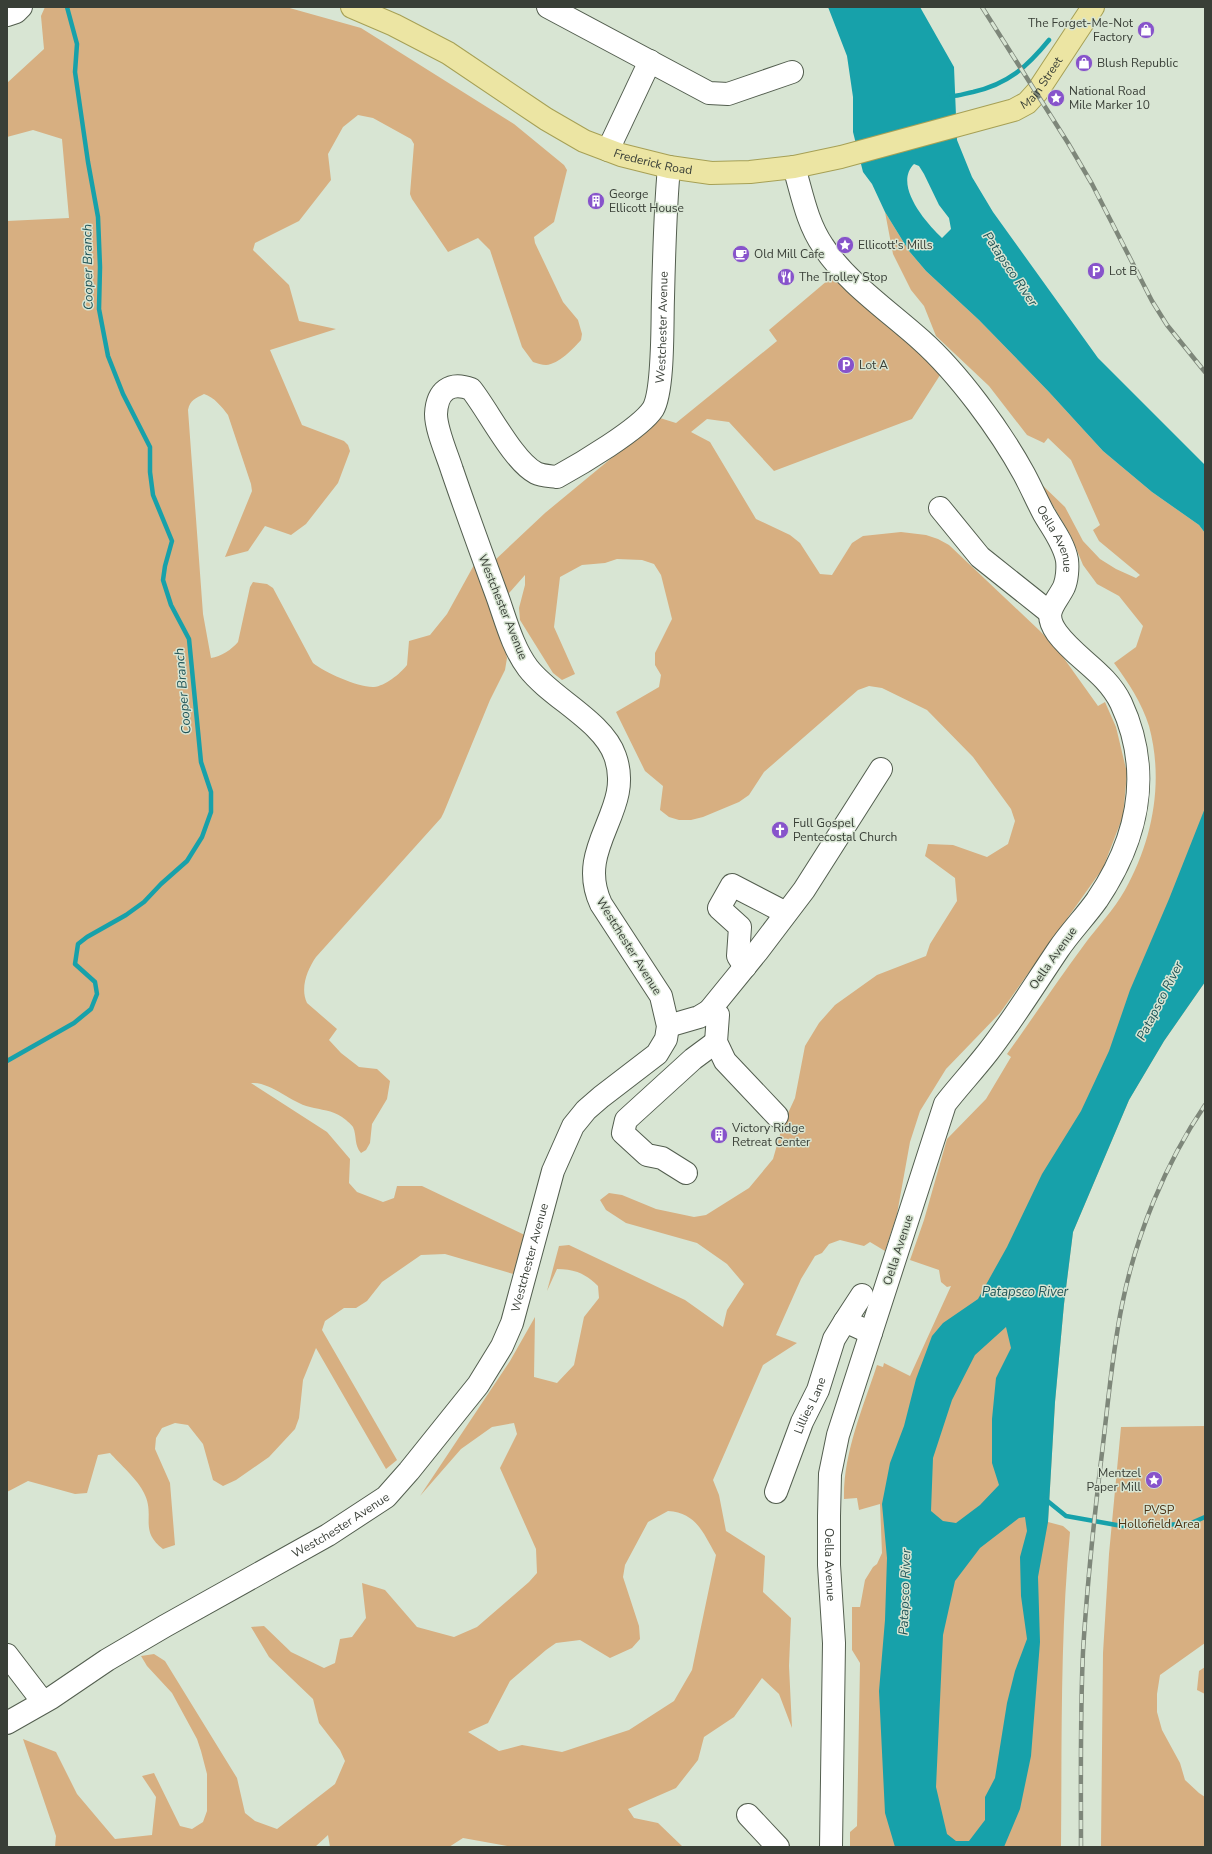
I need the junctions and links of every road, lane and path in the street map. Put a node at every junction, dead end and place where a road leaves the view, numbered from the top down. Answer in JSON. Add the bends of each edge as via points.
{"nodes":[{"id":1,"x":21,"y":7,"type":"edge"},
{"id":2,"x":352,"y":7,"type":"edge"},
{"id":3,"x":548,"y":7,"type":"edge"},
{"id":4,"x":1093,"y":7,"type":"edge"},
{"id":5,"x":7,"y":15,"type":"edge"},
{"id":6,"x":650,"y":61,"type":"junction"},
{"id":7,"x":792,"y":72,"type":"dead end"},
{"id":8,"x":986,"y":118,"type":"joint"},
{"id":9,"x":608,"y":150,"type":"junction"},
{"id":10,"x":669,"y":167,"type":"junction"},
{"id":11,"x":794,"y":167,"type":"junction"},
{"id":12,"x":940,"y":508,"type":"dead end"},
{"id":13,"x":1050,"y":612,"type":"junction"},
{"id":14,"x":882,"y":770,"type":"dead end"},
{"id":15,"x":786,"y":913,"type":"junction"},
{"id":16,"x":745,"y":967,"type":"junction"},
{"id":17,"x":709,"y":1011,"type":"junction"},
{"id":18,"x":668,"y":1026,"type":"junction"},
{"id":19,"x":716,"y":1042,"type":"junction"},
{"id":20,"x":777,"y":1116,"type":"dead end"},
{"id":21,"x":686,"y":1173,"type":"dead end"},
{"id":22,"x":862,"y":1295,"type":"dead end"},
{"id":23,"x":845,"y":1320,"type":"junction"},
{"id":24,"x":871,"y":1333,"type":"junction"},
{"id":25,"x":776,"y":1492,"type":"dead end"},
{"id":26,"x":7,"y":1655,"type":"edge"},
{"id":27,"x":43,"y":1702,"type":"junction"},
{"id":28,"x":7,"y":1723,"type":"edge"},
{"id":29,"x":748,"y":1815,"type":"dead end"},
{"id":30,"x":778,"y":1847,"type":"edge"},
{"id":31,"x":831,"y":1847,"type":"edge"}],
"edges":[{"from":1,"to":5,"type":"street"},
{"from":2,"to":9,"type":"main road","name":"Frederick Road","via":[[421,38],[584,142]]},
{"from":3,"to":6,"type":"street"},
{"from":4,"to":8,"type":"main road","name":"Main Street","via":[[1037,92],[1027,103],[1014,110]]},
{"from":6,"to":7,"type":"street","via":[[709,93],[728,94]]},
{"from":6,"to":9,"type":"street"},
{"from":8,"to":11,"type":"main road","name":"Frederick Road"},
{"from":9,"to":10,"type":"main road","name":"Frederick Road"},
{"from":10,"to":11,"type":"main road","name":"Frederick Road","via":[[711,173]]},
{"from":10,"to":18,"type":"street","name":"Westchester Avenue","via":[[658,396],[654,408],[647,417],[557,477],[535,473],[524,463],[471,389],[461,385],[452,386],[442,392],[436,415],[506,622],[528,667],[605,738],[615,755],[620,773],[619,794],[596,851],[593,880],[601,904],[661,996]]},
{"from":11,"to":13,"type":"street","name":"Oella Avenue","via":[[808,214],[823,248],[848,276],[924,342],[961,383],[1024,474],[1062,544],[1067,560],[1065,585]]},
{"from":12,"to":13,"type":"street","via":[[980,556]]},
{"from":13,"to":24,"type":"street","name":"Oella Avenue","via":[[1051,622],[1057,632],[1112,685],[1121,704],[1136,748],[1140,783],[1137,810],[1114,873],[1095,903],[1060,947],[988,1053],[945,1104]]},
{"from":14,"to":15,"type":"street","via":[[804,890]]},
{"from":15,"to":16,"type":"street"},
{"from":15,"to":16,"type":"street","via":[[732,885],[719,908],[740,927],[738,956]]},
{"from":16,"to":17,"type":"street"},
{"from":17,"to":18,"type":"street","via":[[699,1017]]},
{"from":17,"to":19,"type":"street","via":[[718,1015]]},
{"from":18,"to":27,"type":"street","name":"Westchester Avenue","via":[[666,1039],[657,1054],[586,1110],[573,1126],[553,1171],[518,1304],[502,1346],[478,1385],[386,1497],[328,1535],[165,1626]]},
{"from":19,"to":20,"type":"street","via":[[725,1061]]},
{"from":19,"to":21,"type":"street","via":[[693,1059],[626,1120],[623,1133],[647,1156],[662,1158]]},
{"from":22,"to":23,"type":"street","name":"Lillies Lane"},
{"from":23,"to":24,"type":"street"},
{"from":23,"to":25,"type":"street","name":"Lillies Lane","via":[[834,1339],[818,1390],[802,1422]]},
{"from":24,"to":31,"type":"street","name":"Oella Avenue","via":[[838,1435],[830,1474],[829,1565],[834,1643]]},
{"from":26,"to":27,"type":"street"},
{"from":27,"to":28,"type":"street","name":"Westchester Avenue"},
{"from":29,"to":30,"type":"street"}]}
